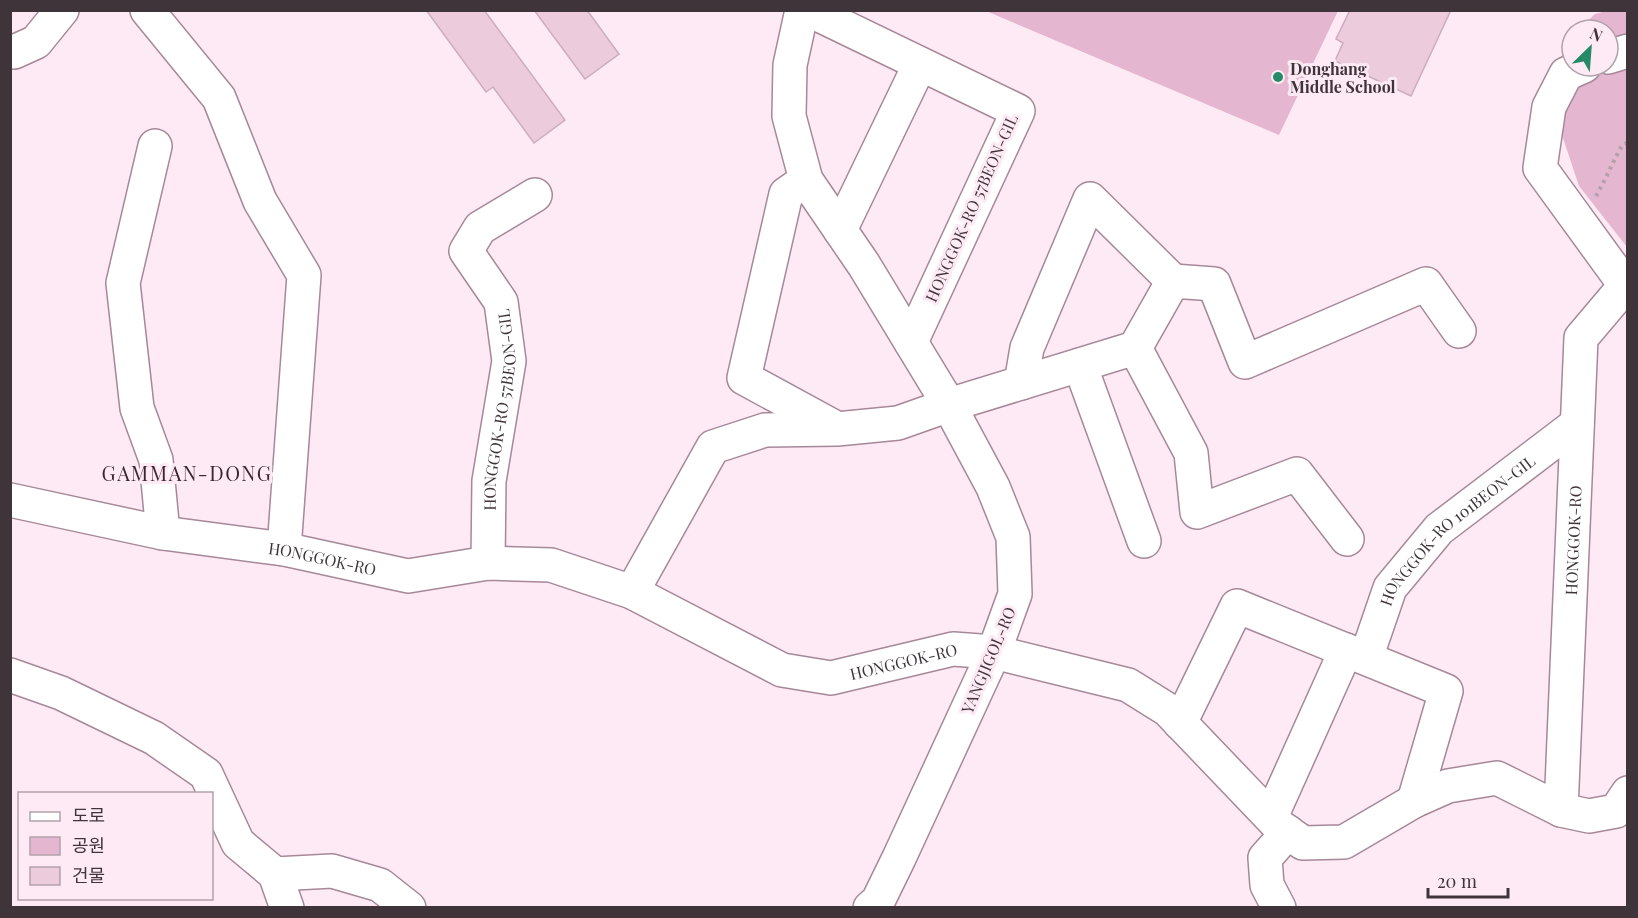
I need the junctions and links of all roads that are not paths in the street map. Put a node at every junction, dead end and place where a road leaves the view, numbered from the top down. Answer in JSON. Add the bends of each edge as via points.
{"nodes":[{"id":1,"x":62,"y":10,"type":"edge"},
{"id":2,"x":147,"y":10,"type":"edge"},
{"id":3,"x":802,"y":10,"type":"edge"},
{"id":4,"x":809,"y":10,"type":"edge"},
{"id":5,"x":10,"y":52,"type":"edge"},
{"id":6,"x":920,"y":64,"type":"junction"},
{"id":7,"x":1564,"y":78,"type":"edge"},
{"id":8,"x":155,"y":146,"type":"dead end"},
{"id":9,"x":806,"y":180,"type":"junction"},
{"id":10,"x":535,"y":195,"type":"dead end"},
{"id":11,"x":840,"y":230,"type":"junction"},
{"id":12,"x":1173,"y":280,"type":"junction"},
{"id":13,"x":1626,"y":287,"type":"edge"},
{"id":14,"x":1459,"y":331,"type":"dead end"},
{"id":15,"x":911,"y":342,"type":"junction"},
{"id":16,"x":1135,"y":348,"type":"junction"},
{"id":17,"x":1080,"y":365,"type":"junction"},
{"id":18,"x":1021,"y":383,"type":"junction"},
{"id":19,"x":949,"y":405,"type":"junction"},
{"id":20,"x":1577,"y":424,"type":"junction"},
{"id":21,"x":837,"y":429,"type":"junction"},
{"id":22,"x":10,"y":500,"type":"edge"},
{"id":23,"x":163,"y":533,"type":"junction"},
{"id":24,"x":1347,"y":539,"type":"dead end"},
{"id":25,"x":1144,"y":542,"type":"dead end"},
{"id":26,"x":285,"y":549,"type":"junction"},
{"id":27,"x":488,"y":563,"type":"junction"},
{"id":28,"x":632,"y":592,"type":"junction"},
{"id":29,"x":994,"y":652,"type":"junction"},
{"id":30,"x":1356,"y":654,"type":"junction"},
{"id":31,"x":10,"y":675,"type":"edge"},
{"id":32,"x":1180,"y":723,"type":"junction"},
{"id":33,"x":1414,"y":801,"type":"junction"},
{"id":34,"x":1561,"y":810,"type":"junction"},
{"id":35,"x":1624,"y":810,"type":"edge"},
{"id":36,"x":1280,"y":824,"type":"junction"},
{"id":37,"x":275,"y":874,"type":"junction"},
{"id":38,"x":286,"y":908,"type":"edge"},
{"id":39,"x":410,"y":908,"type":"edge"},
{"id":40,"x":870,"y":908,"type":"edge"},
{"id":41,"x":1280,"y":908,"type":"edge"}],
"edges":[{"from":1,"to":5,"type":"street","via":[[36,42]]},
{"from":2,"to":26,"type":"street","via":[[219,98],[260,201],[304,275]]},
{"from":3,"to":9,"type":"street","name":"YANGJIGOL-RO","via":[[790,65],[789,116]]},
{"from":4,"to":6,"type":"street"},
{"from":6,"to":11,"type":"street"},
{"from":6,"to":15,"type":"street","name":"HONGGOK-RO 57BEON-GIL","via":[[1018,111]]},
{"from":7,"to":13,"type":"street","name":"HONGGOK-RO","via":[[1549,107],[1540,168]]},
{"from":8,"to":23,"type":"street","via":[[123,283],[137,408],[156,460]]},
{"from":9,"to":11,"type":"street","name":"YANGJIGOL-RO"},
{"from":9,"to":21,"type":"street","via":[[786,194],[744,378]]},
{"from":10,"to":27,"type":"street","name":"HONGGOK-RO 57BEON-GIL","via":[[480,228],[466,251],[501,302],[509,361],[489,481]]},
{"from":11,"to":15,"type":"street","name":"YANGJIGOL-RO"},
{"from":12,"to":14,"type":"street","via":[[1214,284],[1245,362],[1425,284]]},
{"from":12,"to":16,"type":"street"},
{"from":12,"to":18,"type":"street","via":[[1090,199],[1027,348]]},
{"from":13,"to":20,"type":"street","name":"HONGGOK-RO","via":[[1581,338]]},
{"from":15,"to":19,"type":"street","name":"YANGJIGOL-RO"},
{"from":16,"to":17,"type":"street"},
{"from":16,"to":24,"type":"street","via":[[1191,453],[1197,512],[1298,474]]},
{"from":17,"to":18,"type":"street"},
{"from":17,"to":25,"type":"street"},
{"from":18,"to":19,"type":"street"},
{"from":19,"to":21,"type":"street","via":[[898,423]]},
{"from":19,"to":29,"type":"street","name":"YANGJIGOL-RO","via":[[993,487],[1013,537],[1015,594]]},
{"from":20,"to":30,"type":"street","name":"HONGGOK-RO 101BEON-GIL","via":[[1439,529],[1390,588]]},
{"from":20,"to":34,"type":"street","name":"HONGGOK-RO"},
{"from":21,"to":28,"type":"street","via":[[765,430],[713,447]]},
{"from":22,"to":23,"type":"street","name":"HONGGOK-RO"},
{"from":23,"to":26,"type":"street","name":"HONGGOK-RO"},
{"from":26,"to":27,"type":"street","name":"HONGGOK-RO","via":[[408,576]]},
{"from":27,"to":28,"type":"street","name":"HONGGOK-RO","via":[[551,565]]},
{"from":28,"to":29,"type":"street","name":"HONGGOK-RO","via":[[782,670],[831,678],[953,649]]},
{"from":29,"to":32,"type":"street","name":"HONGGOK-RO","via":[[1128,685],[1168,710]]},
{"from":29,"to":40,"type":"street","name":"YANGJIGOL-RO","via":[[899,858],[878,901]]},
{"from":30,"to":32,"type":"street","via":[[1237,606]]},
{"from":30,"to":33,"type":"street","via":[[1446,691]]},
{"from":30,"to":36,"type":"street","name":"HONGGOK-RO 101BEON-GIL"},
{"from":31,"to":37,"type":"street","via":[[61,693],[154,738],[206,774],[238,843]]},
{"from":32,"to":36,"type":"street","name":"HONGGOK-RO"},
{"from":33,"to":34,"type":"street","name":"HONGGOK-RO","via":[[1448,786],[1497,778]]},
{"from":33,"to":36,"type":"street","name":"HONGGOK-RO","via":[[1344,842],[1303,843]]},
{"from":34,"to":35,"type":"street","name":"HONGGOK-RO","via":[[1589,816]]},
{"from":36,"to":41,"type":"street","name":"HONGGOK-RO 101BEON-GIL","via":[[1265,858],[1267,885]]},
{"from":37,"to":38,"type":"street"},
{"from":37,"to":39,"type":"street","via":[[332,871],[380,885]]}]}
